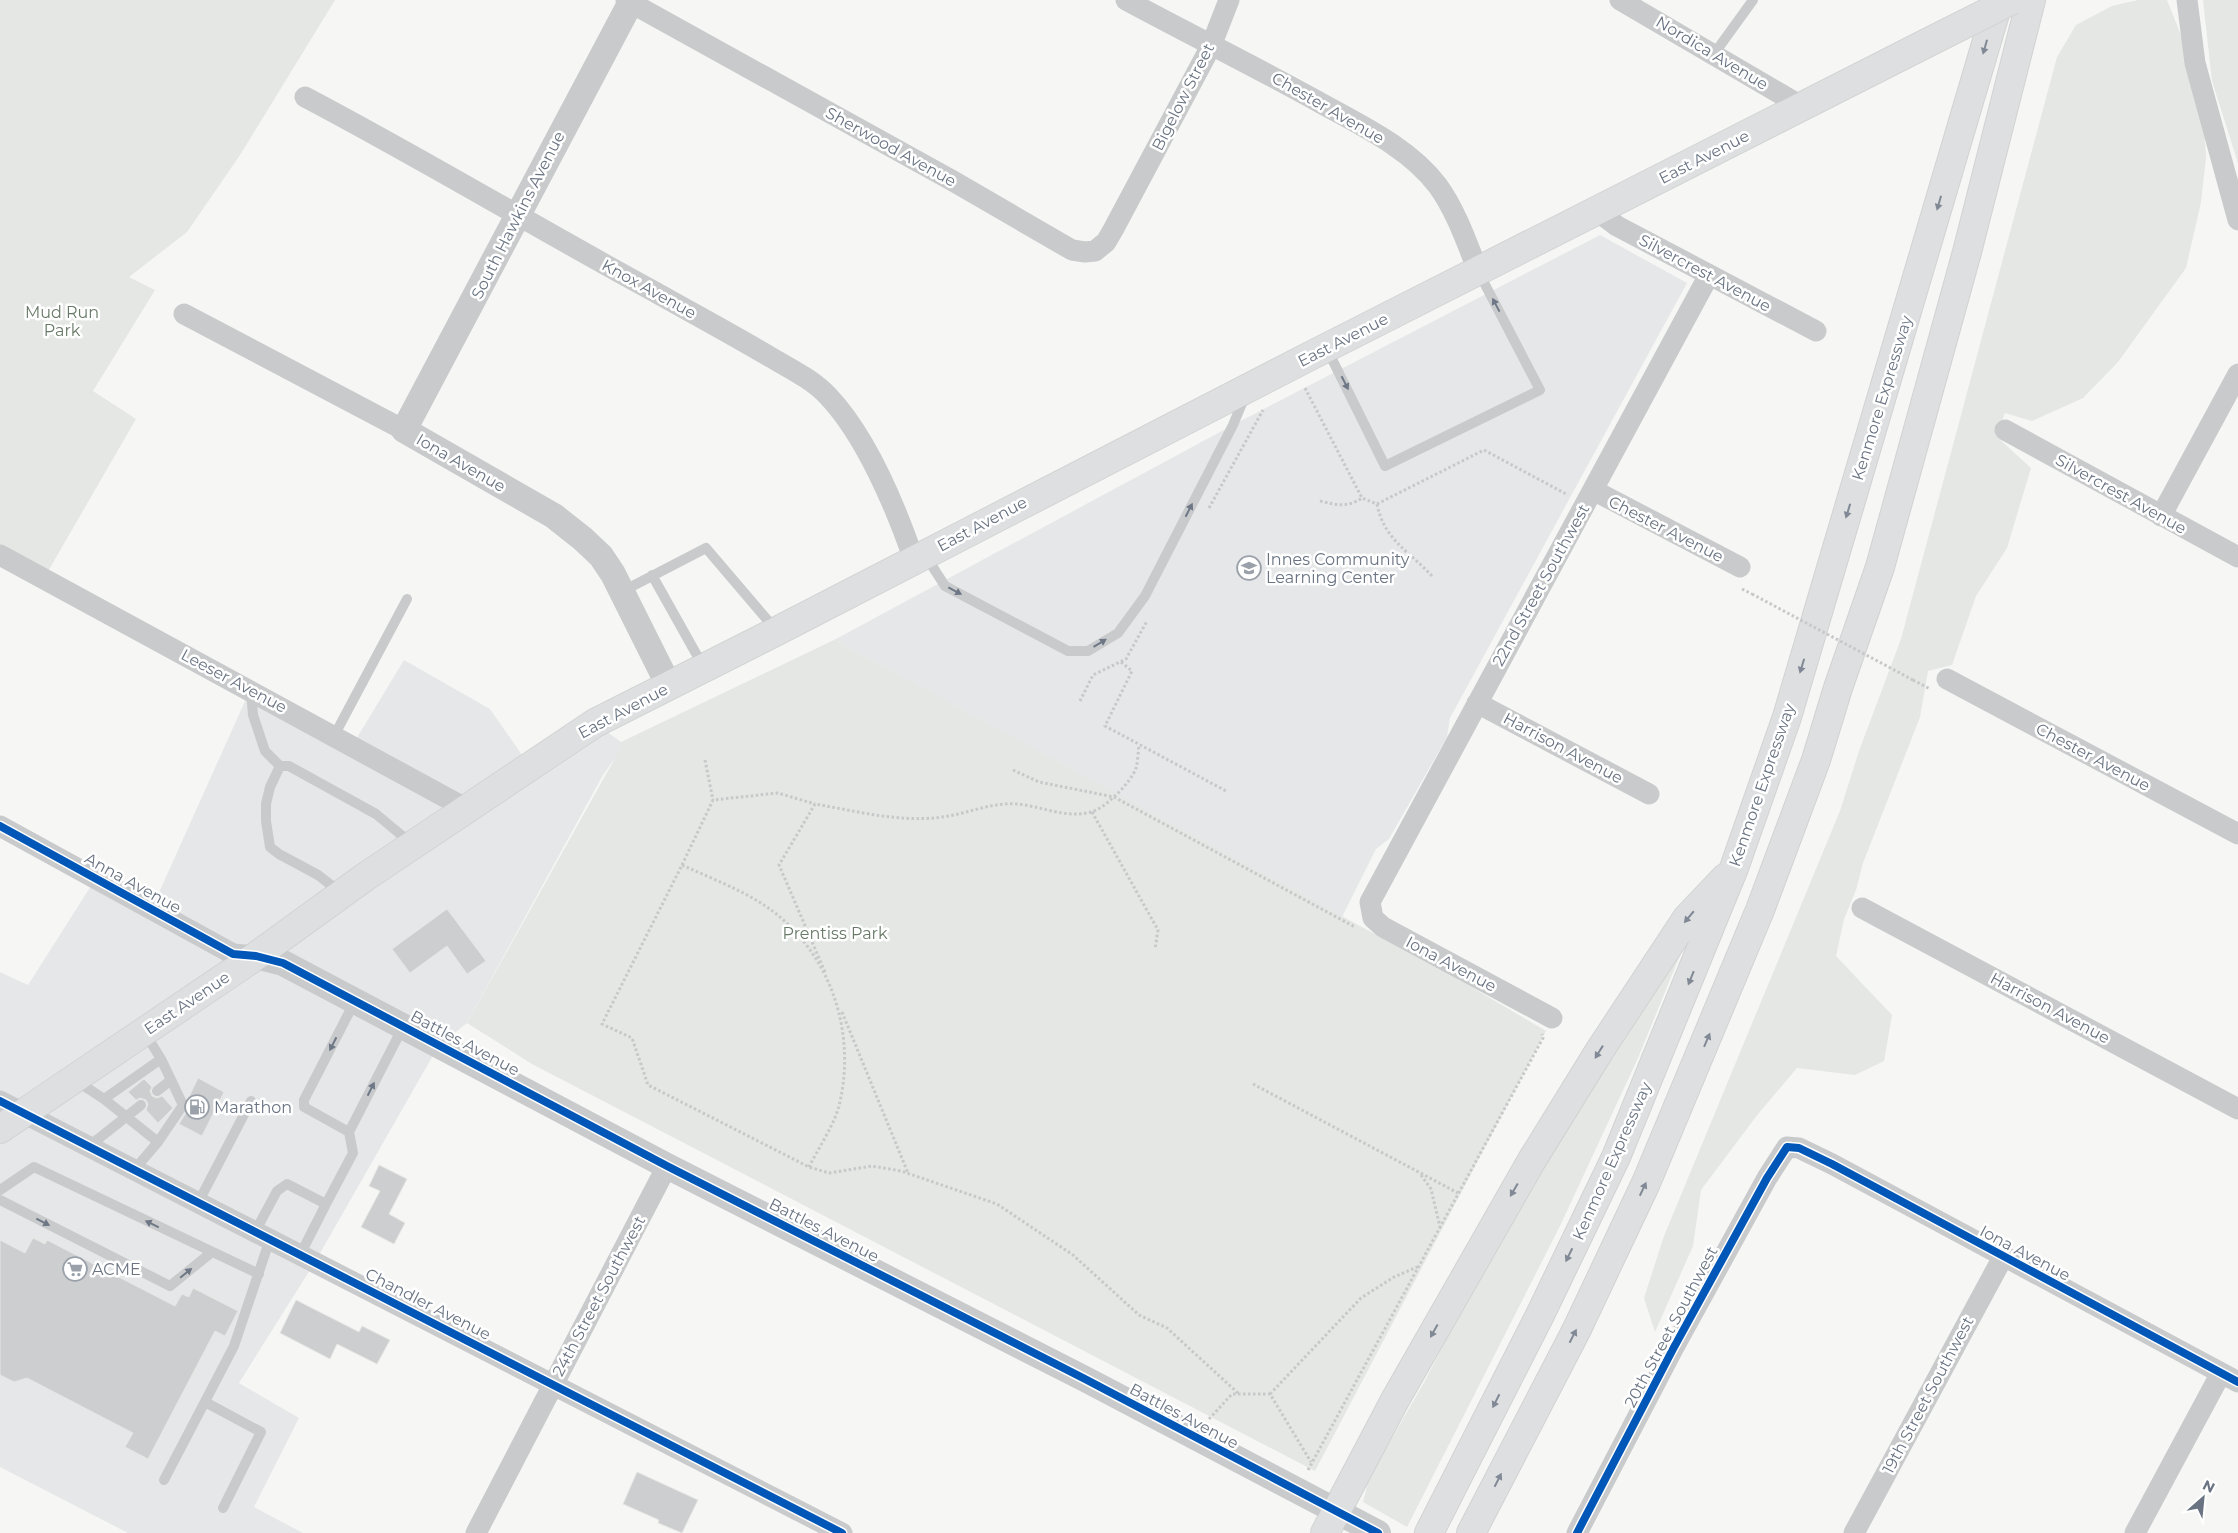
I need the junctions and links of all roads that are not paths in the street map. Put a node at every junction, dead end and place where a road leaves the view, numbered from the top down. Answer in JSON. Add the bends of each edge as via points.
{"nodes":[{"id":1,"x":1126,"y":0,"type":"edge"},
{"id":2,"x":1229,"y":0,"type":"edge"},
{"id":3,"x":1620,"y":0,"type":"edge"},
{"id":4,"x":1753,"y":0,"type":"edge"},
{"id":5,"x":1999,"y":0,"type":"edge"},
{"id":6,"x":2012,"y":0,"type":"edge"},
{"id":7,"x":2031,"y":0,"type":"edge"},
{"id":8,"x":2187,"y":0,"type":"edge"},
{"id":9,"x":630,"y":1,"type":"edge"},
{"id":10,"x":1210,"y":46,"type":"junction"},
{"id":11,"x":1714,"y":54,"type":"junction"},
{"id":12,"x":304,"y":97,"type":"dead end"},
{"id":13,"x":1802,"y":107,"type":"junction"},
{"id":14,"x":1133,"y":191,"type":"joint"},
{"id":15,"x":1597,"y":211,"type":"junction"},
{"id":16,"x":518,"y":217,"type":"junction"},
{"id":17,"x":2238,"y":220,"type":"edge"},
{"id":18,"x":1478,"y":271,"type":"junction"},
{"id":19,"x":1709,"y":275,"type":"junction"},
{"id":20,"x":184,"y":314,"type":"dead end"},
{"id":21,"x":1816,"y":331,"type":"dead end"},
{"id":22,"x":1327,"y":348,"type":"junction"},
{"id":23,"x":2238,"y":374,"type":"edge"},
{"id":24,"x":1249,"y":387,"type":"junction"},
{"id":25,"x":404,"y":430,"type":"junction"},
{"id":26,"x":2005,"y":430,"type":"dead end"},
{"id":27,"x":1593,"y":490,"type":"junction"},
{"id":28,"x":2161,"y":516,"type":"junction"},
{"id":29,"x":0,"y":555,"type":"edge"},
{"id":30,"x":919,"y":557,"type":"junction"},
{"id":31,"x":2238,"y":557,"type":"edge"},
{"id":32,"x":1740,"y":567,"type":"dead end"},
{"id":33,"x":652,"y":576,"type":"junction"},
{"id":34,"x":623,"y":592,"type":"junction"},
{"id":35,"x":407,"y":599,"type":"dead end"},
{"id":36,"x":778,"y":631,"type":"junction"},
{"id":37,"x":704,"y":668,"type":"junction"},
{"id":38,"x":1947,"y":679,"type":"dead end"},
{"id":39,"x":669,"y":686,"type":"junction"},
{"id":40,"x":250,"y":690,"type":"junction"},
{"id":41,"x":1477,"y":703,"type":"junction"},
{"id":42,"x":334,"y":736,"type":"junction"},
{"id":43,"x":280,"y":766,"type":"junction"},
{"id":44,"x":1649,"y":794,"type":"dead end"},
{"id":45,"x":467,"y":809,"type":"junction"},
{"id":46,"x":0,"y":826,"type":"edge"},
{"id":47,"x":2238,"y":834,"type":"edge"},
{"id":48,"x":413,"y":845,"type":"junction"},
{"id":49,"x":1734,"y":868,"type":"junction"},
{"id":50,"x":342,"y":894,"type":"junction"},
{"id":51,"x":1373,"y":896,"type":"joint"},
{"id":52,"x":1862,"y":908,"type":"dead end"},
{"id":53,"x":256,"y":956,"type":"junction"},
{"id":54,"x":355,"y":1001,"type":"junction"},
{"id":55,"x":1547,"y":1022,"type":"road end"},
{"id":56,"x":403,"y":1026,"type":"junction"},
{"id":57,"x":144,"y":1032,"type":"junction"},
{"id":58,"x":161,"y":1059,"type":"junction"},
{"id":59,"x":74,"y":1079,"type":"junction"},
{"id":60,"x":171,"y":1080,"type":"junction"},
{"id":61,"x":156,"y":1091,"type":"dead end"},
{"id":62,"x":104,"y":1099,"type":"junction"},
{"id":63,"x":251,"y":1101,"type":"dead end"},
{"id":64,"x":141,"y":1105,"type":"dead end"},
{"id":65,"x":12,"y":1107,"type":"edge"},
{"id":66,"x":2238,"y":1109,"type":"edge"},
{"id":67,"x":128,"y":1116,"type":"junction"},
{"id":68,"x":0,"y":1129,"type":"edge"},
{"id":69,"x":349,"y":1132,"type":"junction"},
{"id":70,"x":158,"y":1142,"type":"junction"},
{"id":71,"x":88,"y":1147,"type":"junction"},
{"id":72,"x":1799,"y":1148,"type":"joint"},
{"id":73,"x":667,"y":1166,"type":"junction"},
{"id":74,"x":134,"y":1170,"type":"junction"},
{"id":75,"x":0,"y":1190,"type":"edge"},
{"id":76,"x":0,"y":1200,"type":"edge"},
{"id":77,"x":198,"y":1203,"type":"junction"},
{"id":78,"x":326,"y":1204,"type":"junction"},
{"id":79,"x":263,"y":1235,"type":"junction"},
{"id":80,"x":212,"y":1252,"type":"junction"},
{"id":81,"x":300,"y":1254,"type":"junction"},
{"id":82,"x":2003,"y":1257,"type":"junction"},
{"id":83,"x":259,"y":1274,"type":"junction"},
{"id":84,"x":2230,"y":1377,"type":"edge"},
{"id":85,"x":553,"y":1383,"type":"junction"},
{"id":86,"x":205,"y":1402,"type":"junction"},
{"id":87,"x":164,"y":1480,"type":"dead end"},
{"id":88,"x":223,"y":1508,"type":"dead end"},
{"id":89,"x":1331,"y":1522,"type":"edge"},
{"id":90,"x":1473,"y":1528,"type":"edge"},
{"id":91,"x":476,"y":1533,"type":"edge"},
{"id":92,"x":842,"y":1533,"type":"edge"},
{"id":93,"x":1378,"y":1533,"type":"edge"},
{"id":94,"x":1429,"y":1533,"type":"edge"},
{"id":95,"x":1577,"y":1533,"type":"edge"},
{"id":96,"x":1854,"y":1533,"type":"edge"},
{"id":97,"x":2135,"y":1533,"type":"edge"}],
"edges":[{"from":1,"to":10,"type":"street","name":"Chester Avenue"},
{"from":2,"to":10,"type":"street","name":"Bigelow Street"},
{"from":3,"to":11,"type":"street","name":"Nordica Avenue"},
{"from":4,"to":11,"type":"lane"},
{"from":5,"to":49,"type":"main road","name":"Kenmore Expressway","one_way":true,"via":[[1786,717]]},
{"from":6,"to":13,"type":"main road","name":"East Avenue","bridge":true},
{"from":90,"to":7,"type":"main road","one_way":true,"via":[[1576,1331],[1646,1183],[1756,919],[1816,760],[1880,567],[1967,252]]},
{"from":8,"to":17,"type":"street","via":[[2195,63]]},
{"from":9,"to":14,"type":"street","name":"Sherwood Avenue","via":[[1072,250],[1095,250],[1106,242]]},
{"from":9,"to":16,"type":"street","name":"South Hawkins Avenue"},
{"from":10,"to":14,"type":"street","name":"Bigelow Street"},
{"from":10,"to":18,"type":"street","name":"Chester Avenue","via":[[1345,117],[1414,162],[1438,186],[1460,226]]},
{"from":11,"to":13,"type":"street","name":"Nordica Avenue"},
{"from":12,"to":16,"type":"street","name":"Knox Avenue","via":[[408,151]]},
{"from":13,"to":15,"type":"main road","name":"East Avenue"},
{"from":15,"to":18,"type":"main road","name":"East Avenue"},
{"from":15,"to":19,"type":"street","name":"Silvercrest Avenue","via":[[1618,226]]},
{"from":16,"to":25,"type":"street","name":"South Hawkins Avenue"},
{"from":16,"to":30,"type":"street","name":"Knox Avenue","via":[[730,333],[827,394],[854,430]]},
{"from":18,"to":22,"type":"main road","name":"East Avenue"},
{"from":22,"to":18,"type":"lane","one_way":true,"via":[[1385,466],[1540,390]]},
{"from":19,"to":21,"type":"street","name":"Silvercrest Avenue"},
{"from":19,"to":27,"type":"street","name":"22nd Street Southwest"},
{"from":20,"to":25,"type":"street","name":"Iona Avenue"},
{"from":22,"to":24,"type":"main road","name":"East Avenue"},
{"from":23,"to":28,"type":"street"},
{"from":24,"to":30,"type":"main road","name":"East Avenue"},
{"from":30,"to":24,"type":"lane","one_way":true,"via":[[945,586],[1068,652],[1088,651],[1118,633],[1145,596],[1233,425]]},
{"from":25,"to":34,"type":"street","name":"Iona Avenue","via":[[554,516],[601,556]]},
{"from":26,"to":28,"type":"street","name":"Silvercrest Avenue"},
{"from":27,"to":32,"type":"street","name":"Chester Avenue"},
{"from":27,"to":41,"type":"street","name":"22nd Street Southwest"},
{"from":28,"to":31,"type":"street","name":"Silvercrest Avenue"},
{"from":29,"to":40,"type":"street","name":"Leeser Avenue"},
{"from":30,"to":36,"type":"main road","name":"East Avenue"},
{"from":33,"to":34,"type":"lane"},
{"from":33,"to":36,"type":"lane","via":[[706,548]]},
{"from":33,"to":37,"type":"lane"},
{"from":34,"to":39,"type":"street","name":"Iona Avenue"},
{"from":35,"to":42,"type":"lane"},
{"from":36,"to":37,"type":"main road","name":"East Avenue"},
{"from":37,"to":39,"type":"main road","name":"East Avenue"},
{"from":38,"to":47,"type":"street","name":"Chester Avenue"},
{"from":39,"to":45,"type":"main road","name":"East Avenue","via":[[595,723]]},
{"from":40,"to":42,"type":"street","name":"Leeser Avenue"},
{"from":40,"to":43,"type":"lane","via":[[253,715],[265,751]]},
{"from":41,"to":44,"type":"street","name":"Harrison Avenue"},
{"from":41,"to":51,"type":"street","name":"22nd Street Southwest"},
{"from":42,"to":45,"type":"street","name":"Leeser Avenue"},
{"from":43,"to":48,"type":"lane","via":[[289,766],[376,814]]},
{"from":43,"to":50,"type":"lane","via":[[266,804],[270,847],[318,875]]},
{"from":45,"to":48,"type":"main road","name":"East Avenue"},
{"from":46,"to":53,"type":"street","name":"Anna Avenue","via":[[233,954]]},
{"from":48,"to":50,"type":"main road","name":"East Avenue"},
{"from":49,"to":89,"type":"main road","one_way":true,"via":[[1687,918],[1532,1160],[1395,1400]]},
{"from":49,"to":94,"type":"main road","name":"Kenmore Expressway","one_way":true,"via":[[1616,1157]]},
{"from":50,"to":53,"type":"main road","name":"East Avenue"},
{"from":51,"to":55,"type":"street","name":"Iona Avenue","via":[[1370,909],[1373,918],[1383,927]]},
{"from":52,"to":66,"type":"street","name":"Harrison Avenue"},
{"from":53,"to":54,"type":"street","name":"Battles Avenue","via":[[283,963]]},
{"from":53,"to":57,"type":"main road","name":"East Avenue"},
{"from":54,"to":56,"type":"street","name":"Battles Avenue"},
{"from":54,"to":69,"type":"lane","one_way":true,"via":[[304,1100],[304,1107]]},
{"from":69,"to":56,"type":"lane","one_way":true},
{"from":56,"to":73,"type":"street","name":"Battles Avenue"},
{"from":57,"to":58,"type":"lane"},
{"from":57,"to":59,"type":"main road","name":"East Avenue"},
{"from":58,"to":60,"type":"lane"},
{"from":58,"to":62,"type":"lane"},
{"from":59,"to":62,"type":"lane"},
{"from":59,"to":65,"type":"main road","name":"East Avenue"},
{"from":60,"to":61,"type":"lane"},
{"from":60,"to":70,"type":"lane","via":[[183,1105]]},
{"from":62,"to":67,"type":"lane"},
{"from":63,"to":77,"type":"lane"},
{"from":64,"to":67,"type":"lane"},
{"from":65,"to":68,"type":"main road","name":"East Avenue"},
{"from":65,"to":71,"type":"street","name":"Chandler Avenue"},
{"from":67,"to":70,"type":"lane"},
{"from":67,"to":71,"type":"lane"},
{"from":69,"to":78,"type":"lane","via":[[353,1153]]},
{"from":70,"to":74,"type":"lane"},
{"from":71,"to":74,"type":"street","name":"Chandler Avenue"},
{"from":72,"to":82,"type":"street","name":"Iona Avenue"},
{"from":72,"to":95,"type":"street","name":"20th Street Southwest","via":[[1787,1147],[1767,1178]]},
{"from":73,"to":85,"type":"street","name":"24th Street Southwest"},
{"from":73,"to":89,"type":"street","name":"Battles Avenue","via":[[1299,1492]]},
{"from":74,"to":77,"type":"street","name":"Chandler Avenue"},
{"from":80,"to":75,"type":"lane","one_way":true,"via":[[34,1167]]},
{"from":76,"to":80,"type":"lane","one_way":true,"via":[[170,1286]]},
{"from":77,"to":79,"type":"street","name":"Chandler Avenue"},
{"from":78,"to":79,"type":"lane","via":[[287,1184],[277,1191]]},
{"from":78,"to":81,"type":"lane"},
{"from":79,"to":81,"type":"street","name":"Chandler Avenue"},
{"from":79,"to":83,"type":"lane"},
{"from":80,"to":83,"type":"lane"},
{"from":81,"to":85,"type":"street","name":"Chandler Avenue"},
{"from":82,"to":84,"type":"street","name":"Iona Avenue"},
{"from":82,"to":96,"type":"street","name":"19th Street Southwest"},
{"from":83,"to":86,"type":"lane","via":[[234,1346]]},
{"from":84,"to":97,"type":"street"},
{"from":85,"to":91,"type":"street","name":"24th Street Southwest"},
{"from":85,"to":92,"type":"street","name":"Chandler Avenue"},
{"from":86,"to":87,"type":"lane"},
{"from":86,"to":88,"type":"lane","via":[[261,1432]]},
{"from":89,"to":93,"type":"street","name":"Battles Avenue"}]}
